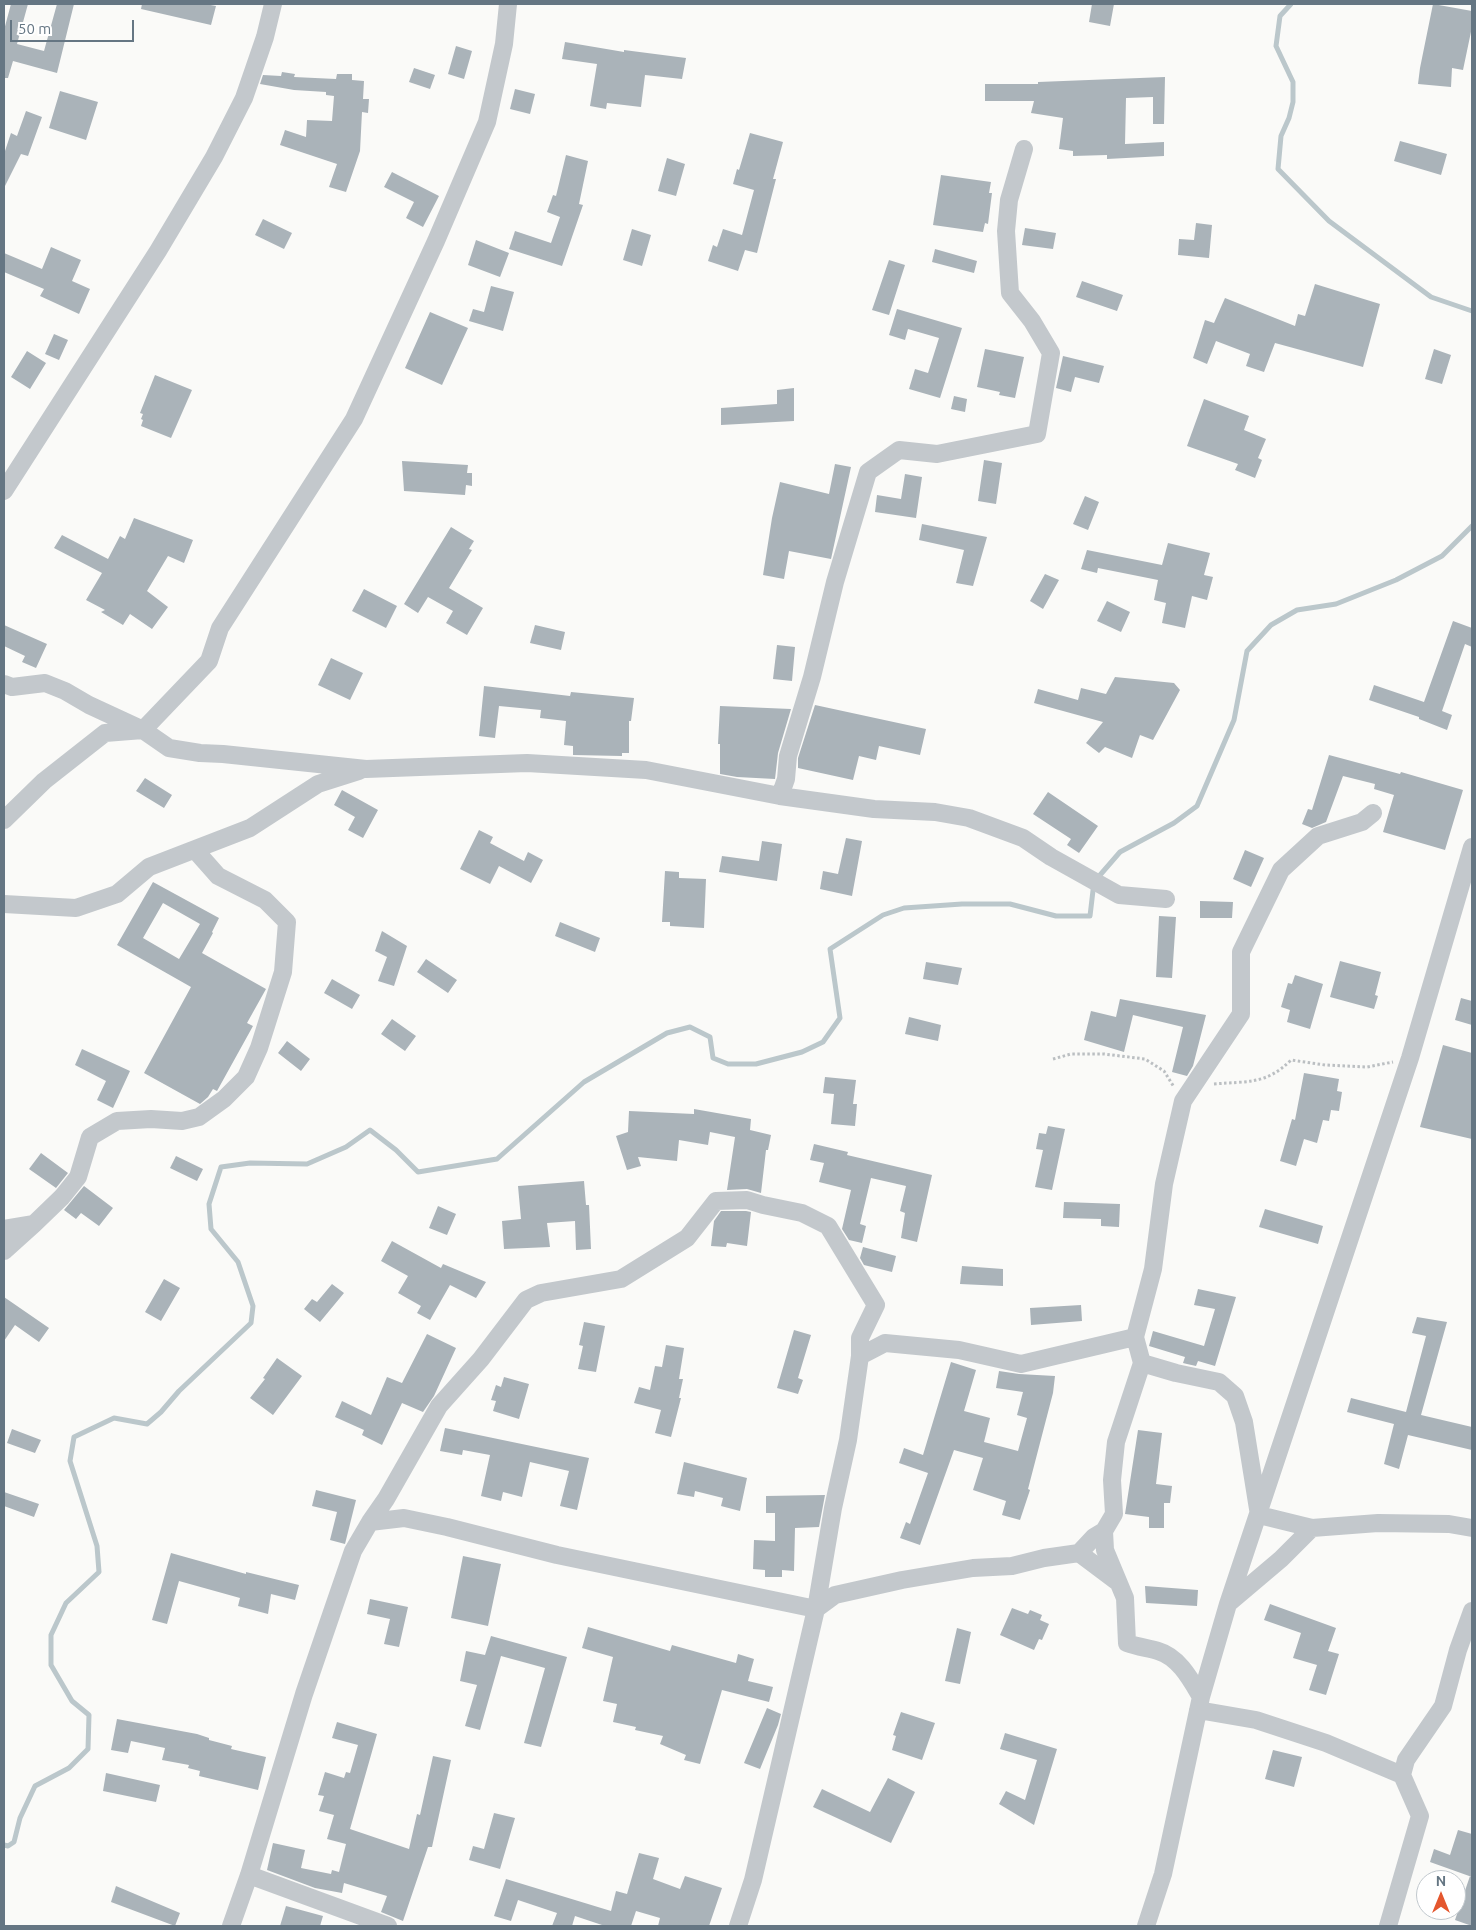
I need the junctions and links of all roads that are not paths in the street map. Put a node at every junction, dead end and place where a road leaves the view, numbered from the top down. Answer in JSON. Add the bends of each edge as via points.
{"nodes":[{"id":1,"x":273,"y":4,"type":"edge"},
{"id":2,"x":508,"y":4,"type":"edge"},
{"id":3,"x":1024,"y":149,"type":"dead end"},
{"id":4,"x":4,"y":491,"type":"edge"},
{"id":5,"x":4,"y":684,"type":"edge"},
{"id":6,"x":143,"y":730,"type":"junction"},
{"id":7,"x":366,"y":769,"type":"junction"},
{"id":8,"x":780,"y":796,"type":"junction"},
{"id":9,"x":1373,"y":814,"type":"dead end"},
{"id":10,"x":4,"y":820,"type":"edge"},
{"id":11,"x":1472,"y":847,"type":"edge"},
{"id":12,"x":195,"y":850,"type":"junction"},
{"id":13,"x":1166,"y":899,"type":"dead end"},
{"id":14,"x":4,"y":904,"type":"edge"},
{"id":15,"x":34,"y":1224,"type":"junction"},
{"id":16,"x":4,"y":1229,"type":"edge"},
{"id":17,"x":4,"y":1251,"type":"edge"},
{"id":18,"x":1135,"y":1337,"type":"junction"},
{"id":19,"x":860,"y":1356,"type":"junction"},
{"id":20,"x":1142,"y":1363,"type":"junction"},
{"id":21,"x":1259,"y":1515,"type":"junction"},
{"id":22,"x":370,"y":1522,"type":"junction"},
{"id":23,"x":1312,"y":1528,"type":"junction"},
{"id":24,"x":1472,"y":1528,"type":"edge"},
{"id":25,"x":1104,"y":1531,"type":"junction"},
{"id":26,"x":1105,"y":1550,"type":"junction"},
{"id":27,"x":1079,"y":1553,"type":"junction"},
{"id":28,"x":1120,"y":1584,"type":"junction"},
{"id":29,"x":1228,"y":1604,"type":"junction"},
{"id":30,"x":816,"y":1609,"type":"junction"},
{"id":31,"x":1472,"y":1611,"type":"edge"},
{"id":32,"x":1200,"y":1704,"type":"junction"},
{"id":33,"x":1402,"y":1775,"type":"junction"},
{"id":34,"x":249,"y":1876,"type":"junction"},
{"id":35,"x":231,"y":1926,"type":"edge"},
{"id":36,"x":388,"y":1926,"type":"edge"},
{"id":37,"x":738,"y":1926,"type":"edge"},
{"id":38,"x":1146,"y":1926,"type":"edge"},
{"id":39,"x":1388,"y":1926,"type":"edge"}],
"edges":[{"from":1,"to":4,"type":"street","via":[[244,98],[214,157],[158,251]]},
{"from":2,"to":6,"type":"street","via":[[504,44],[487,122],[354,419],[220,628],[209,661]]},
{"from":3,"to":8,"type":"street","via":[[1009,200],[1007,260],[1010,293],[1051,353],[1037,434],[937,454],[899,450],[868,472],[835,582]]},
{"from":5,"to":6,"type":"street","via":[[12,687],[45,683]]},
{"from":6,"to":7,"type":"street","via":[[168,748]]},
{"from":6,"to":10,"type":"street","via":[[105,733],[44,780]]},
{"from":7,"to":8,"type":"street","via":[[527,763],[646,770]]},
{"from":7,"to":12,"type":"street","via":[[318,784],[250,828]]},
{"from":8,"to":13,"type":"street","via":[[969,818],[1023,838],[1120,895]]},
{"from":9,"to":18,"type":"street","via":[[1362,822],[1318,836],[1281,870],[1241,952],[1241,1014],[1183,1100],[1164,1184],[1153,1269]]},
{"from":11,"to":21,"type":"street","via":[[1410,1058]]},
{"from":12,"to":14,"type":"street","via":[[150,867],[117,894],[76,908]]},
{"from":12,"to":15,"type":"street","via":[[218,876],[266,900],[287,922],[283,972],[259,1048],[246,1077],[199,1117],[182,1121],[117,1121],[90,1137],[78,1177]]},
{"from":15,"to":16,"type":"street"},
{"from":15,"to":17,"type":"street"},
{"from":18,"to":19,"type":"street","via":[[1021,1364],[959,1350],[885,1343]]},
{"from":18,"to":20,"type":"street"},
{"from":19,"to":22,"type":"street","via":[[860,1338],[876,1305],[828,1226],[802,1213],[748,1200],[716,1201],[687,1238],[621,1279],[541,1293],[526,1300],[481,1359],[439,1406]]},
{"from":19,"to":30,"type":"street","via":[[848,1440]]},
{"from":20,"to":21,"type":"street","via":[[1219,1382],[1236,1396],[1244,1422]]},
{"from":20,"to":25,"type":"street","via":[[1116,1442],[1112,1480],[1114,1514]]},
{"from":21,"to":23,"type":"street"},
{"from":21,"to":29,"type":"street"},
{"from":22,"to":30,"type":"street","via":[[404,1518],[557,1556]]},
{"from":22,"to":34,"type":"street","via":[[353,1551],[307,1685]]},
{"from":23,"to":24,"type":"street","via":[[1378,1523],[1449,1524]]},
{"from":23,"to":29,"type":"street"},
{"from":25,"to":26,"type":"street"},
{"from":25,"to":27,"type":"street"},
{"from":26,"to":27,"type":"street"},
{"from":26,"to":28,"type":"street"},
{"from":27,"to":28,"type":"street"},
{"from":27,"to":30,"type":"street","via":[[1012,1566],[974,1568],[902,1580],[835,1595]]},
{"from":28,"to":32,"type":"street","via":[[1126,1598],[1127,1643],[1160,1651],[1176,1662],[1190,1677]]},
{"from":29,"to":32,"type":"street"},
{"from":30,"to":37,"type":"street","via":[[753,1880]]},
{"from":31,"to":33,"type":"street","via":[[1443,1706],[1406,1760]]},
{"from":32,"to":33,"type":"street","via":[[1326,1743]]},
{"from":32,"to":38,"type":"street","via":[[1163,1874]]},
{"from":33,"to":39,"type":"street","via":[[1420,1816]]},
{"from":34,"to":35,"type":"street"},
{"from":34,"to":36,"type":"street"}]}
